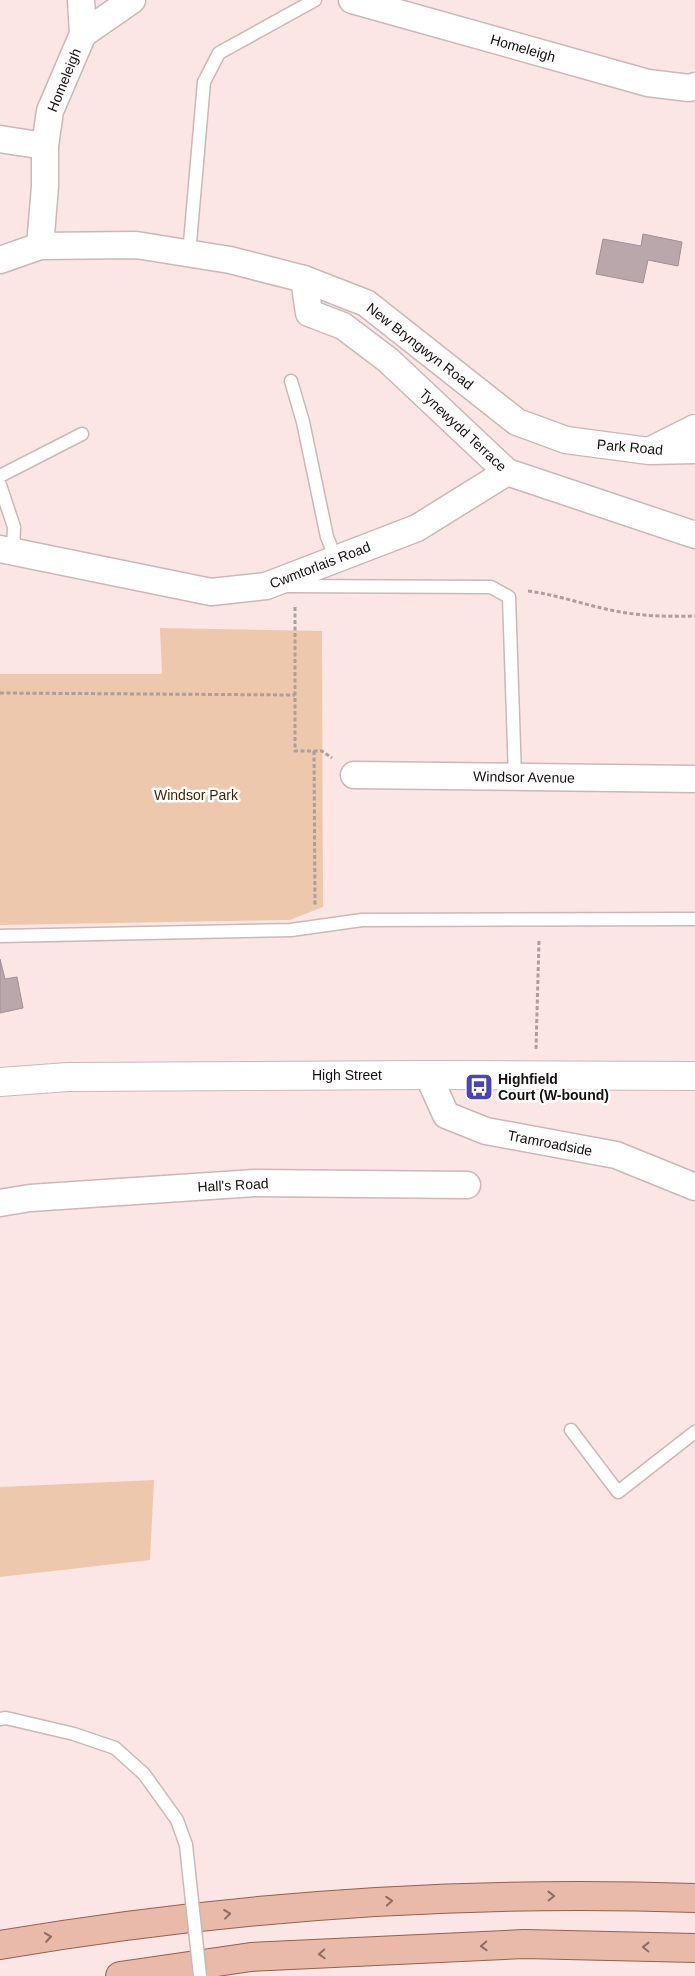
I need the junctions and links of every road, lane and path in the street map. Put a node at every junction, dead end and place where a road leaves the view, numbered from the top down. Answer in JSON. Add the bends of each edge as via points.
{"nodes":[{"id":1,"x":81,"y":0,"type":"edge"},
{"id":2,"x":132,"y":0,"type":"edge"},
{"id":3,"x":315,"y":0,"type":"edge"},
{"id":4,"x":352,"y":0,"type":"edge"},
{"id":5,"x":83,"y":34,"type":"junction"},
{"id":6,"x":695,"y":86,"type":"edge"},
{"id":7,"x":0,"y":139,"type":"edge"},
{"id":8,"x":45,"y":146,"type":"junction"},
{"id":9,"x":40,"y":246,"type":"junction"},
{"id":10,"x":189,"y":254,"type":"junction"},
{"id":11,"x":0,"y":260,"type":"edge"},
{"id":12,"x":304,"y":280,"type":"junction"},
{"id":13,"x":291,"y":381,"type":"dead end"},
{"id":14,"x":695,"y":428,"type":"edge"},
{"id":15,"x":82,"y":434,"type":"dead end"},
{"id":16,"x":566,"y":440,"type":"joint"},
{"id":17,"x":695,"y":450,"type":"edge"},
{"id":18,"x":649,"y":451,"type":"junction"},
{"id":19,"x":507,"y":472,"type":"junction"},
{"id":20,"x":0,"y":476,"type":"edge"},
{"id":21,"x":0,"y":485,"type":"edge"},
{"id":22,"x":695,"y":535,"type":"edge"},
{"id":23,"x":6,"y":550,"type":"edge"},
{"id":24,"x":336,"y":559,"type":"junction"},
{"id":25,"x":266,"y":586,"type":"junction"},
{"id":26,"x":295,"y":586,"type":"junction"},
{"id":27,"x":491,"y":587,"type":"junction"},
{"id":28,"x":695,"y":616,"type":"edge"},
{"id":29,"x":0,"y":693,"type":"edge"},
{"id":30,"x":295,"y":695,"type":"junction"},
{"id":31,"x":314,"y":751,"type":"junction"},
{"id":32,"x":354,"y":775,"type":"joint"},
{"id":33,"x":515,"y":777,"type":"junction"},
{"id":34,"x":695,"y":779,"type":"edge"},
{"id":35,"x":695,"y":918,"type":"edge"},
{"id":36,"x":540,"y":919,"type":"junction"},
{"id":37,"x":315,"y":926,"type":"junction"},
{"id":38,"x":0,"y":936,"type":"edge"},
{"id":39,"x":428,"y":1074,"type":"junction"},
{"id":40,"x":535,"y":1075,"type":"junction"},
{"id":41,"x":695,"y":1076,"type":"edge"},
{"id":42,"x":0,"y":1082,"type":"edge"},
{"id":43,"x":467,"y":1185,"type":"dead end"},
{"id":44,"x":695,"y":1186,"type":"edge"},
{"id":45,"x":0,"y":1203,"type":"edge"},
{"id":46,"x":571,"y":1430,"type":"dead end"},
{"id":47,"x":695,"y":1432,"type":"edge"},
{"id":48,"x":0,"y":1719,"type":"edge"},
{"id":49,"x":695,"y":1898,"type":"edge"},
{"id":50,"x":0,"y":1944,"type":"edge"},
{"id":51,"x":695,"y":1948,"type":"edge"},
{"id":52,"x":120,"y":1976,"type":"edge"},
{"id":53,"x":200,"y":1976,"type":"edge"}],
"edges":[{"from":1,"to":5,"type":"street"},
{"from":2,"to":5,"type":"street","name":"Homeleigh"},
{"from":3,"to":10,"type":"lane","via":[[219,53],[204,82]]},
{"from":4,"to":6,"type":"street","name":"Homeleigh","via":[[648,83]]},
{"from":5,"to":8,"type":"street","name":"Homeleigh","via":[[50,111]]},
{"from":7,"to":8,"type":"street"},
{"from":8,"to":9,"type":"street","name":"Homeleigh"},
{"from":9,"to":10,"type":"street","name":"New Bryngwyn Road","via":[[136,245]]},
{"from":9,"to":11,"type":"street","name":"New Bryngwyn Road"},
{"from":10,"to":12,"type":"street","name":"New Bryngwyn Road","via":[[230,260]]},
{"from":12,"to":16,"type":"street","name":"New Bryngwyn Road","via":[[366,302],[517,422]]},
{"from":12,"to":19,"type":"street","name":"Tynewydd Terrace","via":[[309,313],[343,326],[388,360]]},
{"from":13,"to":24,"type":"lane","via":[[327,537]]},
{"from":14,"to":18,"type":"street"},
{"from":15,"to":20,"type":"lane"},
{"from":16,"to":18,"type":"street","name":"Park Road"},
{"from":17,"to":18,"type":"street","name":"Park Road"},
{"from":19,"to":22,"type":"street","name":"Tynewydd Terrace"},
{"from":19,"to":24,"type":"street","name":"Cwmtorlais Road","via":[[417,528]]},
{"from":21,"to":23,"type":"lane","via":[[14,527]]},
{"from":23,"to":25,"type":"street","name":"Cwmtorlais Road","via":[[210,592]]},
{"from":24,"to":25,"type":"street","name":"Cwmtorlais Road"},
{"from":25,"to":26,"type":"lane"},
{"from":26,"to":27,"type":"lane"},
{"from":26,"to":30,"type":"path"},
{"from":27,"to":28,"type":"path","via":[[549,594],[615,611],[667,617]]},
{"from":27,"to":33,"type":"lane","via":[[510,597]]},
{"from":29,"to":30,"type":"path"},
{"from":30,"to":31,"type":"path","via":[[295,751]]},
{"from":31,"to":32,"type":"path","via":[[322,751]]},
{"from":31,"to":37,"type":"path"},
{"from":32,"to":33,"type":"street","name":"Windsor Avenue"},
{"from":33,"to":34,"type":"street","name":"Windsor Avenue"},
{"from":35,"to":36,"type":"lane"},
{"from":36,"to":37,"type":"lane","via":[[362,920]]},
{"from":36,"to":40,"type":"path"},
{"from":37,"to":38,"type":"lane","via":[[291,930]]},
{"from":39,"to":40,"type":"street","name":"High Street"},
{"from":39,"to":42,"type":"street","name":"High Street","via":[[68,1077]]},
{"from":39,"to":44,"type":"street","name":"Tramroadside","via":[[446,1115],[486,1131],[616,1155]]},
{"from":40,"to":41,"type":"street","name":"High Street"},
{"from":43,"to":45,"type":"street","name":"Hall's Road","via":[[254,1183],[30,1198]]},
{"from":46,"to":47,"type":"lane","via":[[618,1492]]},
{"from":48,"to":53,"type":"lane","bridge":true,"via":[[74,1734],[115,1748],[144,1774],[178,1820],[186,1845]]},
{"from":50,"to":49,"type":"main road","one_way":true,"via":[[146,1922],[412,1899],[599,1894]]},
{"from":51,"to":52,"type":"main road","one_way":true,"via":[[524,1944],[261,1957]]}]}
